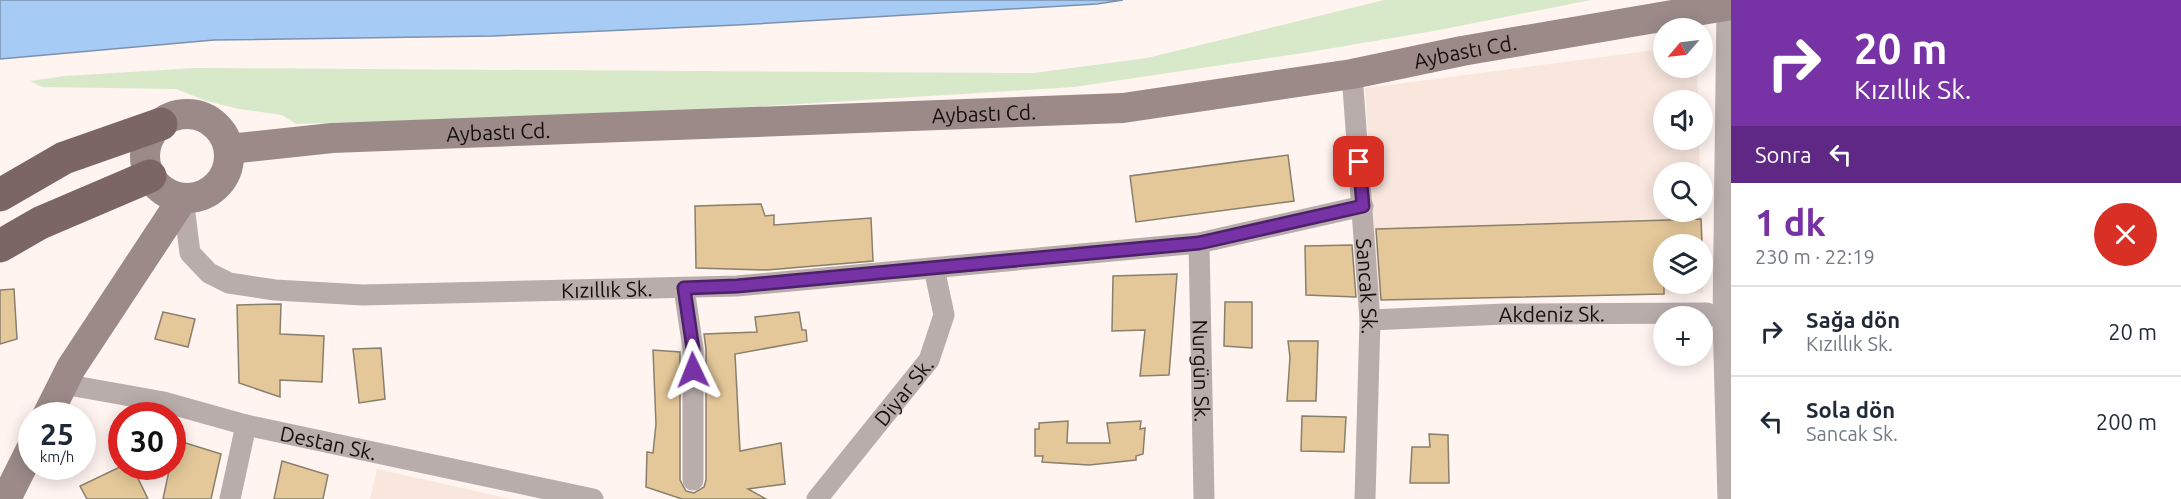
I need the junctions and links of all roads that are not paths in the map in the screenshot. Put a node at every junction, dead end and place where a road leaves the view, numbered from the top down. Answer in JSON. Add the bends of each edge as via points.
{"nodes":[{"id":1,"x":1729,"y":6,"type":"edge"},
{"id":2,"x":1352,"y":74,"type":"junction"},
{"id":3,"x":161,"y":124,"type":"junction"},
{"id":4,"x":229,"y":149,"type":"junction"},
{"id":5,"x":50,"y":166,"type":"junction"},
{"id":6,"x":0,"y":170,"type":"edge"},
{"id":7,"x":150,"y":176,"type":"junction"},
{"id":8,"x":0,"y":195,"type":"edge"},
{"id":9,"x":183,"y":198,"type":"junction"},
{"id":10,"x":1363,"y":206,"type":"junction"},
{"id":11,"x":1199,"y":243,"type":"junction"},
{"id":12,"x":0,"y":246,"type":"edge"},
{"id":13,"x":934,"y":268,"type":"junction"},
{"id":14,"x":684,"y":288,"type":"junction"},
{"id":15,"x":1727,"y":319,"type":"edge"},
{"id":16,"x":1370,"y":320,"type":"junction"},
{"id":17,"x":63,"y":384,"type":"junction"},
{"id":18,"x":54,"y":402,"type":"edge"},
{"id":19,"x":246,"y":425,"type":"junction"},
{"id":20,"x":18,"y":475,"type":"edge"},
{"id":21,"x":693,"y":480,"type":"dead end"},
{"id":22,"x":6,"y":499,"type":"edge"},
{"id":23,"x":230,"y":499,"type":"edge"},
{"id":24,"x":593,"y":499,"type":"edge"},
{"id":25,"x":818,"y":499,"type":"edge"},
{"id":26,"x":1204,"y":499,"type":"edge"},
{"id":27,"x":1365,"y":499,"type":"edge"},
{"id":28,"x":1728,"y":499,"type":"edge"}],
"edges":[{"from":1,"to":2,"type":"main road","name":"Aybastı Cd.","via":[[1462,51]]},
{"from":1,"to":15,"type":"street"},
{"from":2,"to":4,"type":"main road","name":"Aybastı Cd.","via":[[1123,108],[332,138]]},
{"from":2,"to":10,"type":"street","name":"Sancak Sk."},
{"from":3,"to":4,"type":"main road","via":[[173,116],[202,117],[224,135]]},
{"from":3,"to":5,"type":"highway"},
{"from":3,"to":7,"type":"main road","via":[[146,148]]},
{"from":4,"to":9,"type":"main road","via":[[226,174],[218,185],[196,198]]},
{"from":5,"to":6,"type":"highway"},
{"from":5,"to":8,"type":"highway"},
{"from":7,"to":9,"type":"main road","via":[[159,188]]},
{"from":7,"to":12,"type":"highway","via":[[40,223]]},
{"from":9,"to":14,"type":"street","name":"Kızıllık Sk.","via":[[190,253],[209,273],[229,283],[363,295]]},
{"from":9,"to":17,"type":"main road"},
{"from":10,"to":11,"type":"street","name":"Kızıllık Sk."},
{"from":10,"to":16,"type":"street","name":"Sancak Sk."},
{"from":11,"to":13,"type":"street","name":"Kızıllık Sk."},
{"from":11,"to":26,"type":"street","name":"Nurgün Sk."},
{"from":13,"to":14,"type":"street","name":"Kızıllık Sk."},
{"from":13,"to":25,"type":"street","name":"Diyar Sk.","via":[[944,315],[929,360]]},
{"from":14,"to":21,"type":"street","via":[[693,349]]},
{"from":15,"to":16,"type":"street","name":"Akdeniz Sk.","via":[[1695,313],[1504,314]]},
{"from":15,"to":28,"type":"street"},
{"from":16,"to":27,"type":"street","name":"Sancak Sk."},
{"from":17,"to":18,"type":"main road"},
{"from":17,"to":19,"type":"street","name":"Destan Sk.","via":[[164,402]]},
{"from":19,"to":23,"type":"street"},
{"from":19,"to":24,"type":"street","name":"Destan Sk."},
{"from":20,"to":22,"type":"main road"}]}
